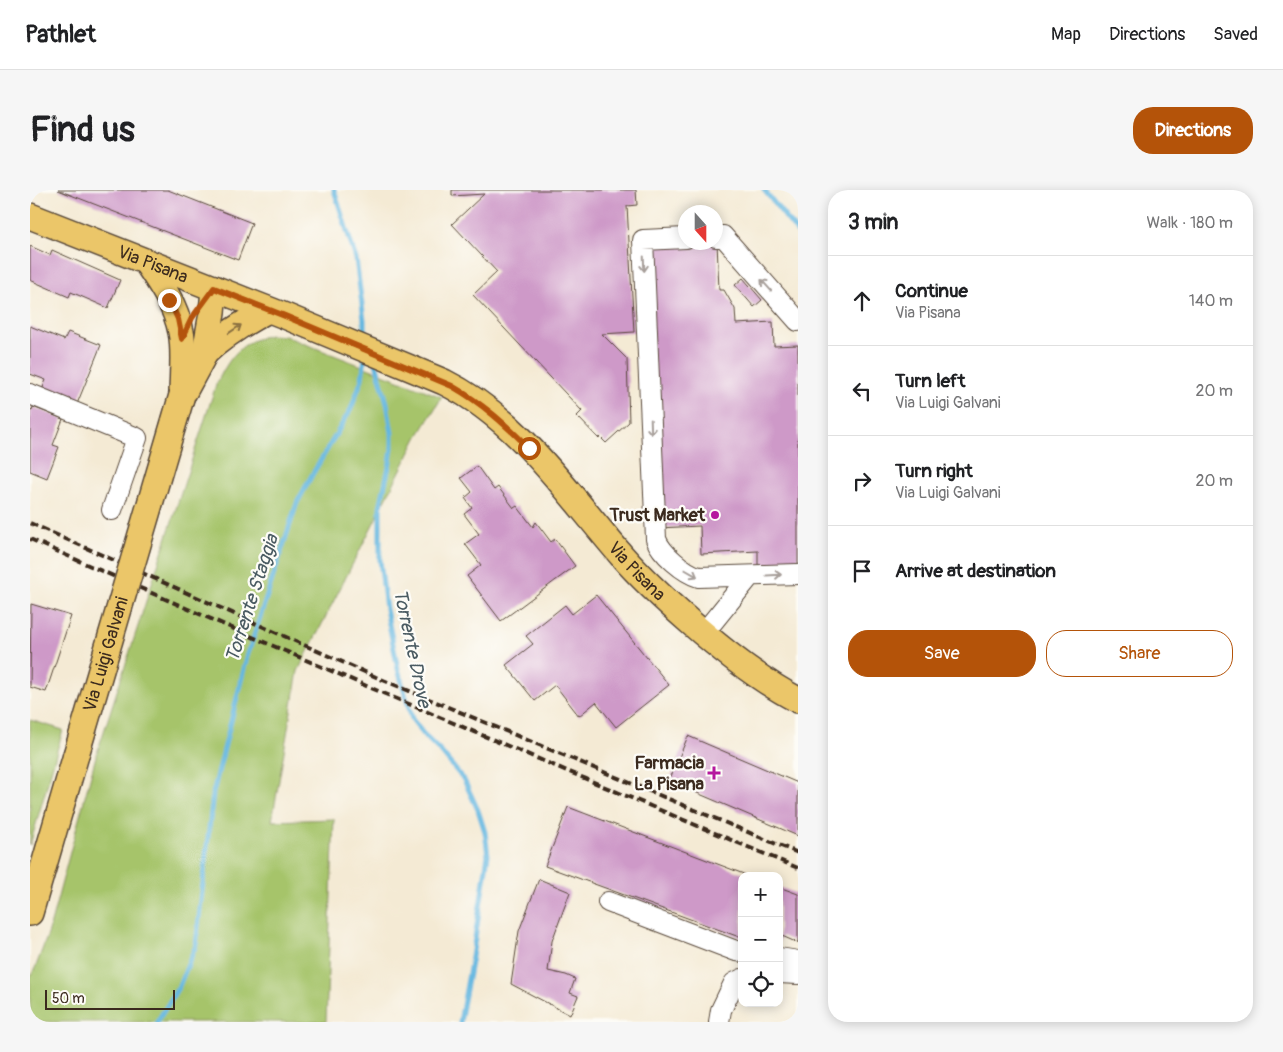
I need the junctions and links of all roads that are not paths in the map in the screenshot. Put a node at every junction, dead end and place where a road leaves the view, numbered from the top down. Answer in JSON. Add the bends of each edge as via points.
{"nodes":[{"id":1,"x":30,"y":216,"type":"edge"},
{"id":2,"x":723,"y":236,"type":"edge"},
{"id":3,"x":678,"y":238,"type":"edge"},
{"id":4,"x":146,"y":262,"type":"junction"},
{"id":5,"x":214,"y":288,"type":"junction"},
{"id":6,"x":277,"y":313,"type":"junction"},
{"id":7,"x":798,"y":321,"type":"edge"},
{"id":8,"x":182,"y":339,"type":"junction"},
{"id":9,"x":205,"y":353,"type":"junction"},
{"id":10,"x":30,"y":394,"type":"edge"},
{"id":11,"x":182,"y":396,"type":"junction"},
{"id":12,"x":112,"y":510,"type":"dead end"},
{"id":13,"x":798,"y":574,"type":"edge"},
{"id":14,"x":750,"y":576,"type":"junction"},
{"id":15,"x":703,"y":634,"type":"junction"},
{"id":16,"x":798,"y":700,"type":"edge"},
{"id":17,"x":608,"y":902,"type":"dead end"},
{"id":18,"x":30,"y":913,"type":"edge"},
{"id":19,"x":738,"y":951,"type":"edge"},
{"id":20,"x":783,"y":959,"type":"edge"},
{"id":21,"x":798,"y":961,"type":"edge"},
{"id":22,"x":783,"y":973,"type":"edge"},
{"id":23,"x":798,"y":974,"type":"edge"},
{"id":24,"x":738,"y":980,"type":"edge"},
{"id":25,"x":719,"y":1022,"type":"edge"}],
"edges":[{"from":1,"to":4,"type":"main road","name":"Via Pisana"},
{"from":7,"to":2,"type":"street","one_way":true},
{"from":3,"to":14,"type":"street","one_way":true,"via":[[644,240],[655,533],[661,549],[694,576]]},
{"from":4,"to":5,"type":"main road","name":"Via Pisana"},
{"from":4,"to":8,"type":"main road","name":"Via Luigi Galvani","via":[[173,307]]},
{"from":5,"to":6,"type":"main road","name":"Via Pisana"},
{"from":5,"to":8,"type":"main road","name":"Via Luigi Galvani","via":[[192,318]]},
{"from":5,"to":9,"type":"main road","name":"Via Luigi Galvani"},
{"from":9,"to":6,"type":"main road","name":"Via Luigi Galvani","one_way":true,"via":[[248,320]]},
{"from":6,"to":15,"type":"main road","name":"Via Pisana","via":[[444,382],[481,404],[558,479],[643,579]]},
{"from":8,"to":11,"type":"main road","name":"Via Luigi Galvani"},
{"from":9,"to":11,"type":"main road","name":"Via Luigi Galvani"},
{"from":10,"to":12,"type":"street","via":[[137,438]]},
{"from":11,"to":18,"type":"main road","name":"Via Luigi Galvani","bridge":true},
{"from":14,"to":13,"type":"street","one_way":true},
{"from":14,"to":15,"type":"street"},
{"from":15,"to":16,"type":"main road","name":"Via Pisana","via":[[761,678]]},
{"from":17,"to":19,"type":"street"},
{"from":20,"to":21,"type":"street"},
{"from":22,"to":23,"type":"street"},
{"from":24,"to":25,"type":"street","via":[[734,982]]}]}
